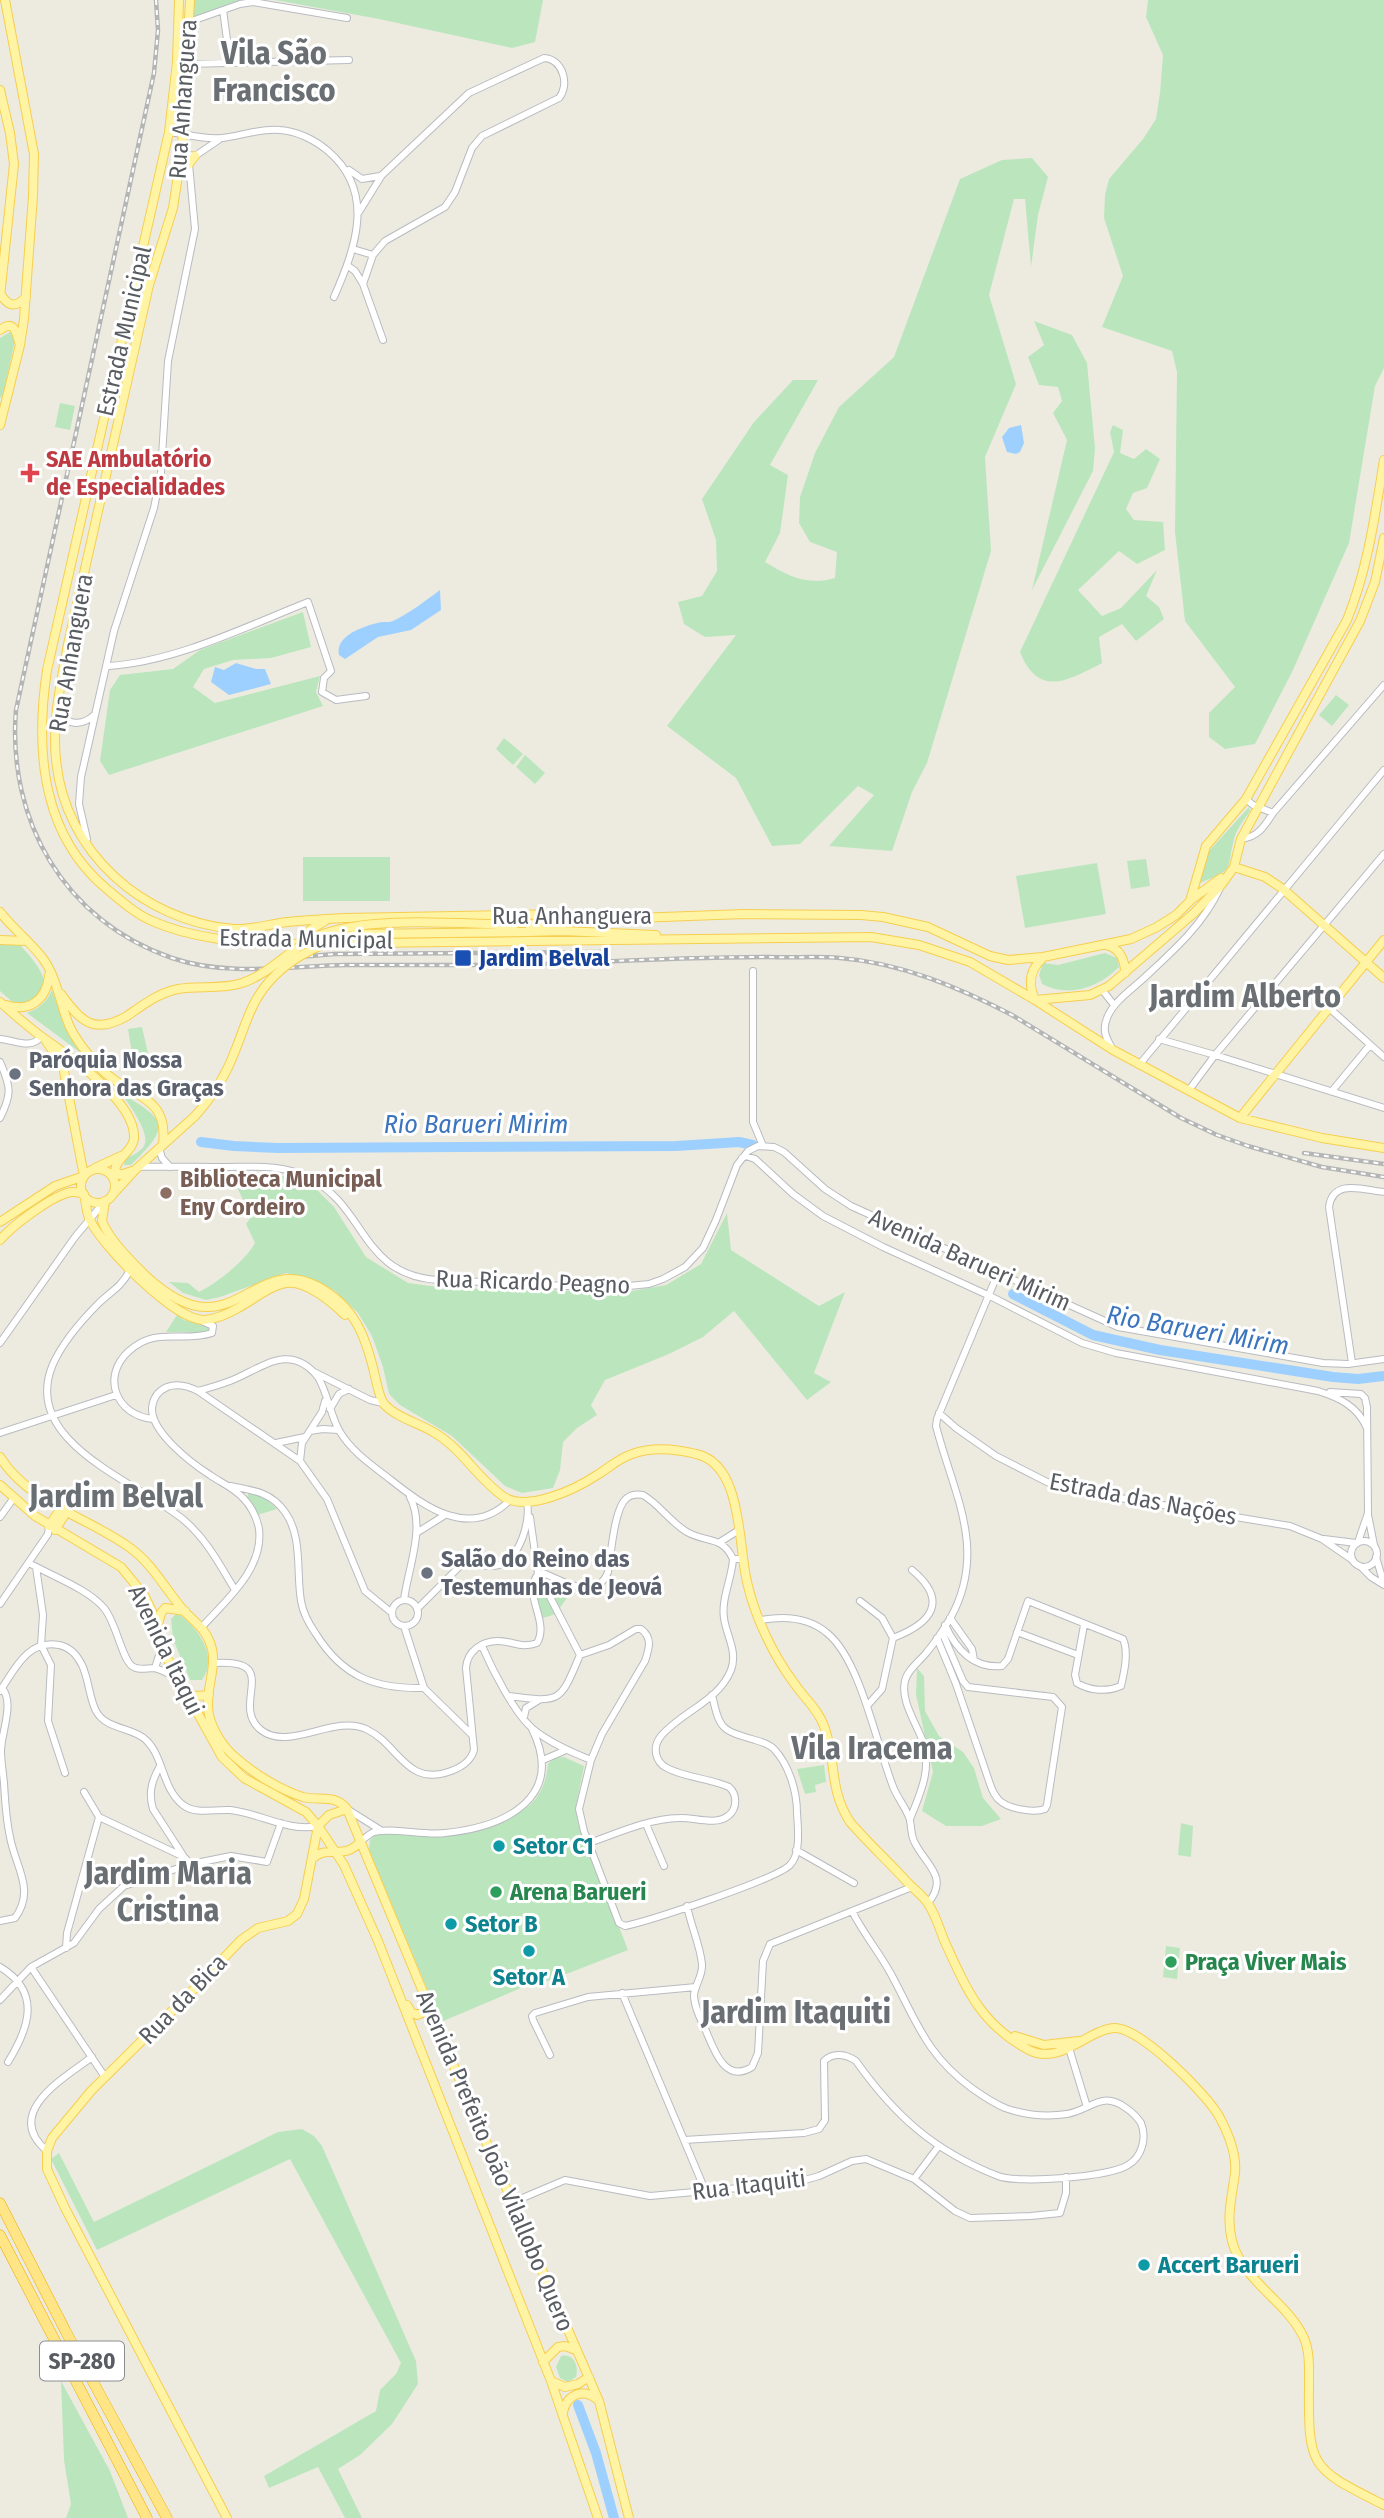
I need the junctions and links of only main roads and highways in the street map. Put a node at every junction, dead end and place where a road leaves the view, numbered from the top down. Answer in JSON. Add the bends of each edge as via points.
{"nodes":[{"id":1,"x":3,"y":0,"type":"edge"},
{"id":2,"x":179,"y":0,"type":"edge"},
{"id":3,"x":190,"y":0,"type":"edge"},
{"id":4,"x":0,"y":90,"type":"edge"},
{"id":5,"x":168,"y":135,"type":"junction"},
{"id":6,"x":182,"y":151,"type":"junction"},
{"id":7,"x":195,"y":156,"type":"road end"},
{"id":8,"x":161,"y":170,"type":"junction"},
{"id":9,"x":178,"y":178,"type":"junction"},
{"id":10,"x":157,"y":205,"type":"junction"},
{"id":11,"x":173,"y":208,"type":"junction"},
{"id":12,"x":135,"y":285,"type":"junction"},
{"id":13,"x":0,"y":295,"type":"edge"},
{"id":14,"x":26,"y":297,"type":"junction"},
{"id":15,"x":0,"y":330,"type":"edge"},
{"id":16,"x":20,"y":345,"type":"junction"},
{"id":17,"x":0,"y":425,"type":"edge"},
{"id":18,"x":1384,"y":460,"type":"edge"},
{"id":19,"x":1384,"y":538,"type":"edge"},
{"id":20,"x":1234,"y":867,"type":"junction"},
{"id":21,"x":1190,"y":901,"type":"junction"},
{"id":22,"x":0,"y":912,"type":"edge"},
{"id":23,"x":635,"y":918,"type":"junction"},
{"id":24,"x":331,"y":919,"type":"junction"},
{"id":25,"x":680,"y":939,"type":"junction"},
{"id":26,"x":0,"y":940,"type":"edge"},
{"id":27,"x":1384,"y":940,"type":"edge"},
{"id":28,"x":25,"y":941,"type":"junction"},
{"id":29,"x":317,"y":942,"type":"junction"},
{"id":30,"x":1102,"y":945,"type":"junction"},
{"id":31,"x":1044,"y":957,"type":"junction"},
{"id":32,"x":1366,"y":962,"type":"junction"},
{"id":33,"x":48,"y":969,"type":"junction"},
{"id":34,"x":1125,"y":974,"type":"junction"},
{"id":35,"x":1384,"y":978,"type":"edge"},
{"id":36,"x":57,"y":987,"type":"junction"},
{"id":37,"x":1035,"y":1000,"type":"junction"},
{"id":38,"x":1,"y":1003,"type":"edge"},
{"id":39,"x":43,"y":1037,"type":"junction"},
{"id":40,"x":1240,"y":1118,"type":"junction"},
{"id":41,"x":161,"y":1146,"type":"junction"},
{"id":42,"x":1384,"y":1148,"type":"edge"},
{"id":43,"x":124,"y":1155,"type":"junction"},
{"id":44,"x":137,"y":1169,"type":"junction"},
{"id":45,"x":88,"y":1173,"type":"junction"},
{"id":46,"x":84,"y":1194,"type":"junction"},
{"id":47,"x":108,"y":1198,"type":"junction"},
{"id":48,"x":0,"y":1222,"type":"edge"},
{"id":49,"x":0,"y":1240,"type":"edge"},
{"id":50,"x":370,"y":1356,"type":"junction"},
{"id":51,"x":0,"y":1457,"type":"edge"},
{"id":52,"x":0,"y":1485,"type":"edge"},
{"id":53,"x":64,"y":1509,"type":"junction"},
{"id":54,"x":51,"y":1530,"type":"junction"},
{"id":55,"x":185,"y":1611,"type":"junction"},
{"id":56,"x":157,"y":1627,"type":"junction"},
{"id":57,"x":186,"y":1692,"type":"junction"},
{"id":58,"x":209,"y":1695,"type":"junction"},
{"id":59,"x":347,"y":1809,"type":"junction"},
{"id":60,"x":318,"y":1826,"type":"junction"},
{"id":61,"x":361,"y":1841,"type":"junction"},
{"id":62,"x":336,"y":1853,"type":"junction"},
{"id":63,"x":313,"y":1858,"type":"junction"},
{"id":64,"x":400,"y":1998,"type":"junction"},
{"id":65,"x":428,"y":2005,"type":"junction"},
{"id":66,"x":1000,"y":2029,"type":"junction"},
{"id":67,"x":1088,"y":2039,"type":"junction"},
{"id":68,"x":0,"y":2203,"type":"edge"},
{"id":69,"x":0,"y":2235,"type":"edge"},
{"id":70,"x":576,"y":2350,"type":"junction"},
{"id":71,"x":543,"y":2362,"type":"junction"},
{"id":72,"x":583,"y":2364,"type":"junction"},
{"id":73,"x":589,"y":2377,"type":"junction"},
{"id":74,"x":551,"y":2381,"type":"junction"},
{"id":75,"x":572,"y":2386,"type":"junction"},
{"id":76,"x":599,"y":2402,"type":"junction"},
{"id":77,"x":562,"y":2414,"type":"junction"},
{"id":78,"x":1384,"y":2505,"type":"edge"},
{"id":79,"x":147,"y":2518,"type":"edge"},
{"id":80,"x":167,"y":2518,"type":"edge"},
{"id":81,"x":227,"y":2518,"type":"edge"},
{"id":82,"x":598,"y":2518,"type":"edge"},
{"id":83,"x":629,"y":2518,"type":"edge"}],
"edges":[{"from":1,"to":14,"type":"main road","via":[[34,154]]},
{"from":2,"to":5,"type":"main road","name":"Estrada Municipal"},
{"from":3,"to":6,"type":"main road","name":"Rua Anhanguera"},
{"from":4,"to":13,"type":"main road","via":[[14,164]]},
{"from":5,"to":6,"type":"main road"},
{"from":5,"to":8,"type":"main road","name":"Estrada Municipal"},
{"from":6,"to":9,"type":"main road","name":"Rua Anhanguera"},
{"from":7,"to":9,"type":"main road"},
{"from":8,"to":10,"type":"main road"},
{"from":8,"to":12,"type":"main road","name":"Estrada Municipal"},
{"from":9,"to":11,"type":"main road","name":"Rua Anhanguera"},
{"from":10,"to":11,"type":"main road"},
{"from":10,"to":12,"type":"main road"},
{"from":11,"to":24,"type":"main road","name":"Rua Anhanguera","via":[[149,285],[68,644],[57,703],[60,788],[74,827],[100,862],[150,903],[183,918],[236,929]]},
{"from":12,"to":29,"type":"main road","name":"Estrada Municipal","via":[[47,670],[42,723],[47,793],[66,840],[87,870],[114,896],[149,919],[222,939]]},
{"from":13,"to":14,"type":"main road","via":[[13,306]]},
{"from":14,"to":16,"type":"main road"},
{"from":15,"to":16,"type":"main road","via":[[12,325]]},
{"from":16,"to":17,"type":"main road"},
{"from":18,"to":21,"type":"main road","via":[[1358,592],[1246,799],[1206,846]]},
{"from":19,"to":20,"type":"main road","via":[[1375,582],[1360,621],[1241,839]]},
{"from":20,"to":21,"type":"main road","name":"Rua Anhanguera"},
{"from":20,"to":32,"type":"main road","via":[[1265,877]]},
{"from":20,"to":34,"type":"main road","via":[[1222,884]]},
{"from":21,"to":30,"type":"main road","name":"Rua Anhanguera","via":[[1149,932]]},
{"from":22,"to":28,"type":"main road"},
{"from":23,"to":24,"type":"main road","name":"Rua Anhanguera","via":[[569,914]]},
{"from":23,"to":31,"type":"main road","name":"Rua Anhanguera","via":[[870,916],[935,930],[996,958]]},
{"from":23,"to":36,"type":"main road","bridge":true,"via":[[565,924],[345,927],[300,945],[250,981],[164,993],[106,1026],[88,1022]]},
{"from":24,"to":29,"type":"main road","via":[[310,930]]},
{"from":25,"to":29,"type":"main road","name":"Estrada Municipal"},
{"from":25,"to":37,"type":"main road","name":"Estrada Municipal","via":[[891,939],[970,962]]},
{"from":25,"to":41,"type":"main road","bridge":true,"via":[[632,933],[526,932],[336,938],[305,952],[260,994],[222,1082],[195,1116]]},
{"from":26,"to":28,"type":"main road"},
{"from":27,"to":32,"type":"main road"},
{"from":28,"to":33,"type":"main road"},
{"from":30,"to":31,"type":"main road","name":"Rua Anhanguera"},
{"from":30,"to":34,"type":"main road","via":[[1122,955]]},
{"from":31,"to":37,"type":"main road","via":[[1031,975]]},
{"from":32,"to":35,"type":"main road"},
{"from":32,"to":40,"type":"main road"},
{"from":33,"to":36,"type":"main road"},
{"from":33,"to":38,"type":"main road","via":[[46,991],[35,1003],[22,1008]]},
{"from":34,"to":37,"type":"main road","via":[[1103,991]]},
{"from":36,"to":41,"type":"main road","via":[[69,1026],[81,1046],[111,1078],[158,1108],[165,1125]]},
{"from":37,"to":40,"type":"main road","name":"Estrada Municipal","via":[[1139,1065]]},
{"from":38,"to":39,"type":"main road"},
{"from":39,"to":43,"type":"main road","via":[[68,1054],[125,1111],[134,1136]]},
{"from":39,"to":45,"type":"main road","via":[[63,1066]]},
{"from":40,"to":42,"type":"main road","name":"Estrada Municipal"},
{"from":41,"to":44,"type":"main road"},
{"from":43,"to":44,"type":"main road","via":[[115,1166],[116,1173]]},
{"from":43,"to":45,"type":"main road"},
{"from":44,"to":47,"type":"main road"},
{"from":45,"to":46,"type":"main road","via":[[82,1185]]},
{"from":45,"to":47,"type":"main road","via":[[101,1169],[109,1173],[114,1181]]},
{"from":45,"to":48,"type":"main road","via":[[55,1186]]},
{"from":46,"to":47,"type":"main road","via":[[91,1201]]},
{"from":46,"to":49,"type":"main road","via":[[67,1193]]},
{"from":46,"to":50,"type":"main road","via":[[90,1220],[130,1270],[187,1317],[215,1322],[280,1285],[301,1285],[347,1316]]},
{"from":47,"to":50,"type":"main road","via":[[103,1225],[160,1288],[186,1303],[215,1308],[278,1280],[302,1280],[331,1294],[350,1313]]},
{"from":50,"to":66,"type":"main road","via":[[383,1403],[436,1433],[510,1500],[527,1502],[568,1491],[635,1453],[659,1450],[708,1458],[724,1474],[731,1487],[747,1583],[777,1656],[825,1728],[834,1784],[845,1815],[928,1903],[977,2007]]},
{"from":51,"to":53,"type":"main road","name":"Avenida Itaqui","via":[[19,1481]]},
{"from":52,"to":54,"type":"main road","name":"Avenida Itaqui"},
{"from":53,"to":54,"type":"main road"},
{"from":53,"to":55,"type":"main road","name":"Avenida Itaqui","via":[[139,1554]]},
{"from":54,"to":56,"type":"main road","name":"Avenida Itaqui","via":[[121,1567],[144,1595]]},
{"from":55,"to":56,"type":"main road","via":[[165,1608]]},
{"from":55,"to":58,"type":"main road","name":"Avenida Itaqui","via":[[210,1643],[214,1663]]},
{"from":56,"to":57,"type":"main road","name":"Avenida Itaqui"},
{"from":57,"to":58,"type":"main road"},
{"from":57,"to":60,"type":"main road","name":"Avenida Itaqui","via":[[229,1765],[301,1808]]},
{"from":58,"to":59,"type":"main road","name":"Avenida Itaqui","via":[[211,1721],[233,1756],[303,1796],[338,1801]]},
{"from":59,"to":60,"type":"main road","via":[[329,1815]]},
{"from":59,"to":61,"type":"main road","name":"Avenida Prefeito João Vilallobo Quero"},
{"from":60,"to":62,"type":"main road","name":"Avenida Prefeito João Vilallobo Quero"},
{"from":60,"to":63,"type":"main road","name":"Rua da Bica"},
{"from":61,"to":62,"type":"main road","via":[[350,1851]]},
{"from":61,"to":65,"type":"main road","name":"Avenida Prefeito João Vilallobo Quero"},
{"from":62,"to":63,"type":"main road","via":[[322,1852]]},
{"from":62,"to":64,"type":"main road","name":"Avenida Prefeito João Vilallobo Quero","via":[[364,1906]]},
{"from":63,"to":81,"type":"main road","name":"Rua da Bica","via":[[297,1914],[288,1921],[258,1928],[241,1940],[105,2077],[57,2131],[47,2151],[47,2169],[65,2208]]},
{"from":64,"to":65,"type":"main road","via":[[416,2014],[425,2012]]},
{"from":64,"to":71,"type":"main road","name":"Avenida Prefeito João Vilallobo Quero"},
{"from":65,"to":70,"type":"main road","name":"Avenida Prefeito João Vilallobo Quero"},
{"from":66,"to":67,"type":"main road","via":[[1044,2045]]},
{"from":66,"to":67,"type":"main road","via":[[1034,2052],[1069,2048]]},
{"from":67,"to":78,"type":"main road","via":[[1112,2028],[1133,2032],[1195,2086],[1219,2115],[1235,2164],[1228,2216],[1233,2245],[1254,2279],[1292,2319],[1304,2339],[1314,2458],[1336,2481]]},
{"from":68,"to":80,"type":"highway","number":"SP-280"},
{"from":69,"to":79,"type":"highway","number":"SP-280"},
{"from":70,"to":71,"type":"main road","via":[[558,2347]]},
{"from":70,"to":72,"type":"main road","name":"Avenida Prefeito João Vilallobo Quero"},
{"from":71,"to":74,"type":"main road","name":"Avenida Prefeito João Vilallobo Quero"},
{"from":72,"to":73,"type":"main road","name":"Avenida Prefeito João Vilallobo Quero"},
{"from":72,"to":75,"type":"main road"},
{"from":73,"to":75,"type":"main road"},
{"from":73,"to":76,"type":"main road","name":"Avenida Prefeito João Vilallobo Quero"},
{"from":74,"to":75,"type":"main road"},
{"from":74,"to":77,"type":"main road","name":"Avenida Prefeito João Vilallobo Quero"},
{"from":76,"to":77,"type":"main road","via":[[579,2393],[565,2403]]},
{"from":76,"to":83,"type":"main road","name":"Avenida Prefeito João Vilallobo Quero"},
{"from":77,"to":82,"type":"main road","name":"Avenida Prefeito João Vilallobo Quero"}]}
